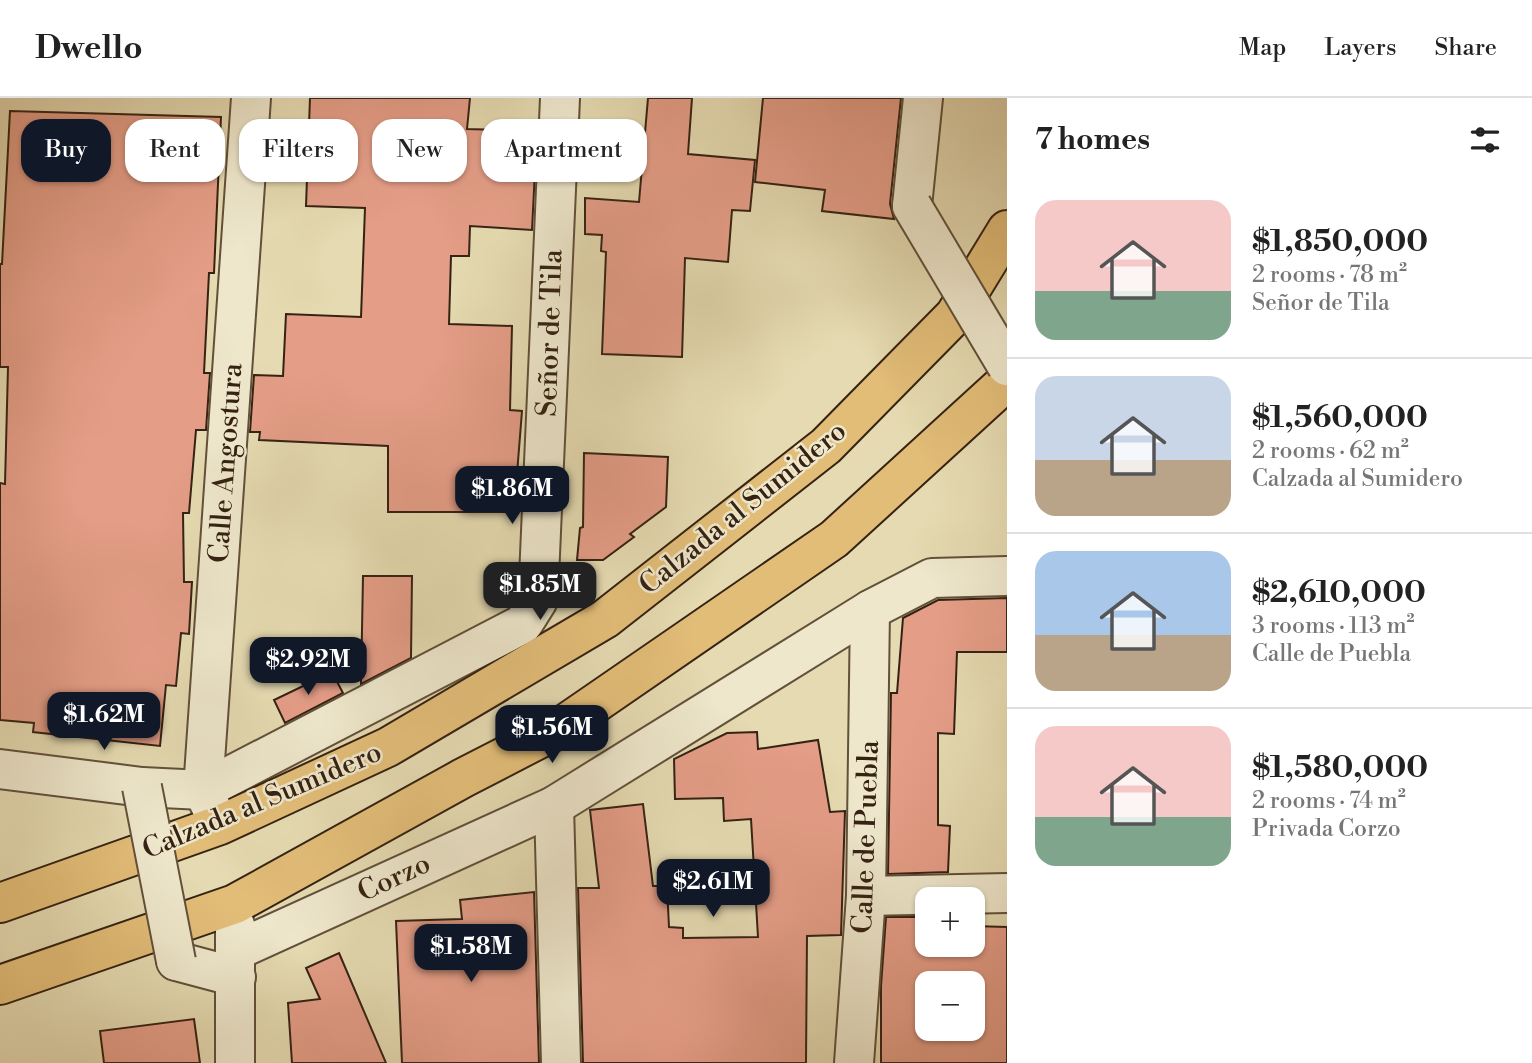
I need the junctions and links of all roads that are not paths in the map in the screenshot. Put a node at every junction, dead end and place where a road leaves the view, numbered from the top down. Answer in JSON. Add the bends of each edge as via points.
{"nodes":[{"id":1,"x":250,"y":98,"type":"edge"},
{"id":2,"x":560,"y":98,"type":"edge"},
{"id":3,"x":923,"y":98,"type":"edge"},
{"id":4,"x":1007,"y":230,"type":"edge"},
{"id":5,"x":1007,"y":366,"type":"edge"},
{"id":6,"x":1007,"y":381,"type":"edge"},
{"id":7,"x":1007,"y":576,"type":"edge"},
{"id":8,"x":870,"y":610,"type":"junction"},
{"id":9,"x":0,"y":769,"type":"edge"},
{"id":10,"x":142,"y":787,"type":"junction"},
{"id":11,"x":203,"y":790,"type":"junction"},
{"id":12,"x":554,"y":806,"type":"junction"},
{"id":13,"x":219,"y":825,"type":"junction"},
{"id":14,"x":1007,"y":893,"type":"edge"},
{"id":15,"x":866,"y":896,"type":"junction"},
{"id":16,"x":0,"y":903,"type":"edge"},
{"id":17,"x":235,"y":904,"type":"junction"},
{"id":18,"x":235,"y":964,"type":"junction"},
{"id":19,"x":0,"y":985,"type":"edge"},
{"id":20,"x":235,"y":1063,"type":"edge"},
{"id":21,"x":561,"y":1063,"type":"edge"},
{"id":22,"x":854,"y":1063,"type":"edge"}],
"edges":[{"from":1,"to":11,"type":"street","name":"Calle Angostura"},
{"from":2,"to":11,"type":"street","name":"Señor de Tila","via":[[538,600],[523,624]]},
{"from":3,"to":5,"type":"street","bridge":true,"via":[[912,206]]},
{"from":4,"to":13,"type":"main road","name":"Calzada al Sumidero","via":[[955,315],[826,446],[616,610],[388,747]]},
{"from":6,"to":17,"type":"main road","via":[[834,540],[558,729]]},
{"from":7,"to":8,"type":"street","name":"Corzo","via":[[932,578]]},
{"from":8,"to":12,"type":"street","name":"Corzo"},
{"from":8,"to":15,"type":"street","name":"Calle de Puebla"},
{"from":9,"to":10,"type":"street"},
{"from":10,"to":11,"type":"street"},
{"from":10,"to":18,"type":"street","bridge":true,"via":[[176,961]]},
{"from":11,"to":13,"type":"street","name":"Calle Angostura"},
{"from":12,"to":18,"type":"street","name":"Corzo"},
{"from":12,"to":21,"type":"street"},
{"from":13,"to":16,"type":"main road","name":"Calzada al Sumidero"},
{"from":14,"to":15,"type":"street"},
{"from":15,"to":22,"type":"street","name":"Calle de Puebla"},
{"from":17,"to":18,"type":"street"},
{"from":17,"to":19,"type":"main road"},
{"from":18,"to":20,"type":"street"}]}
